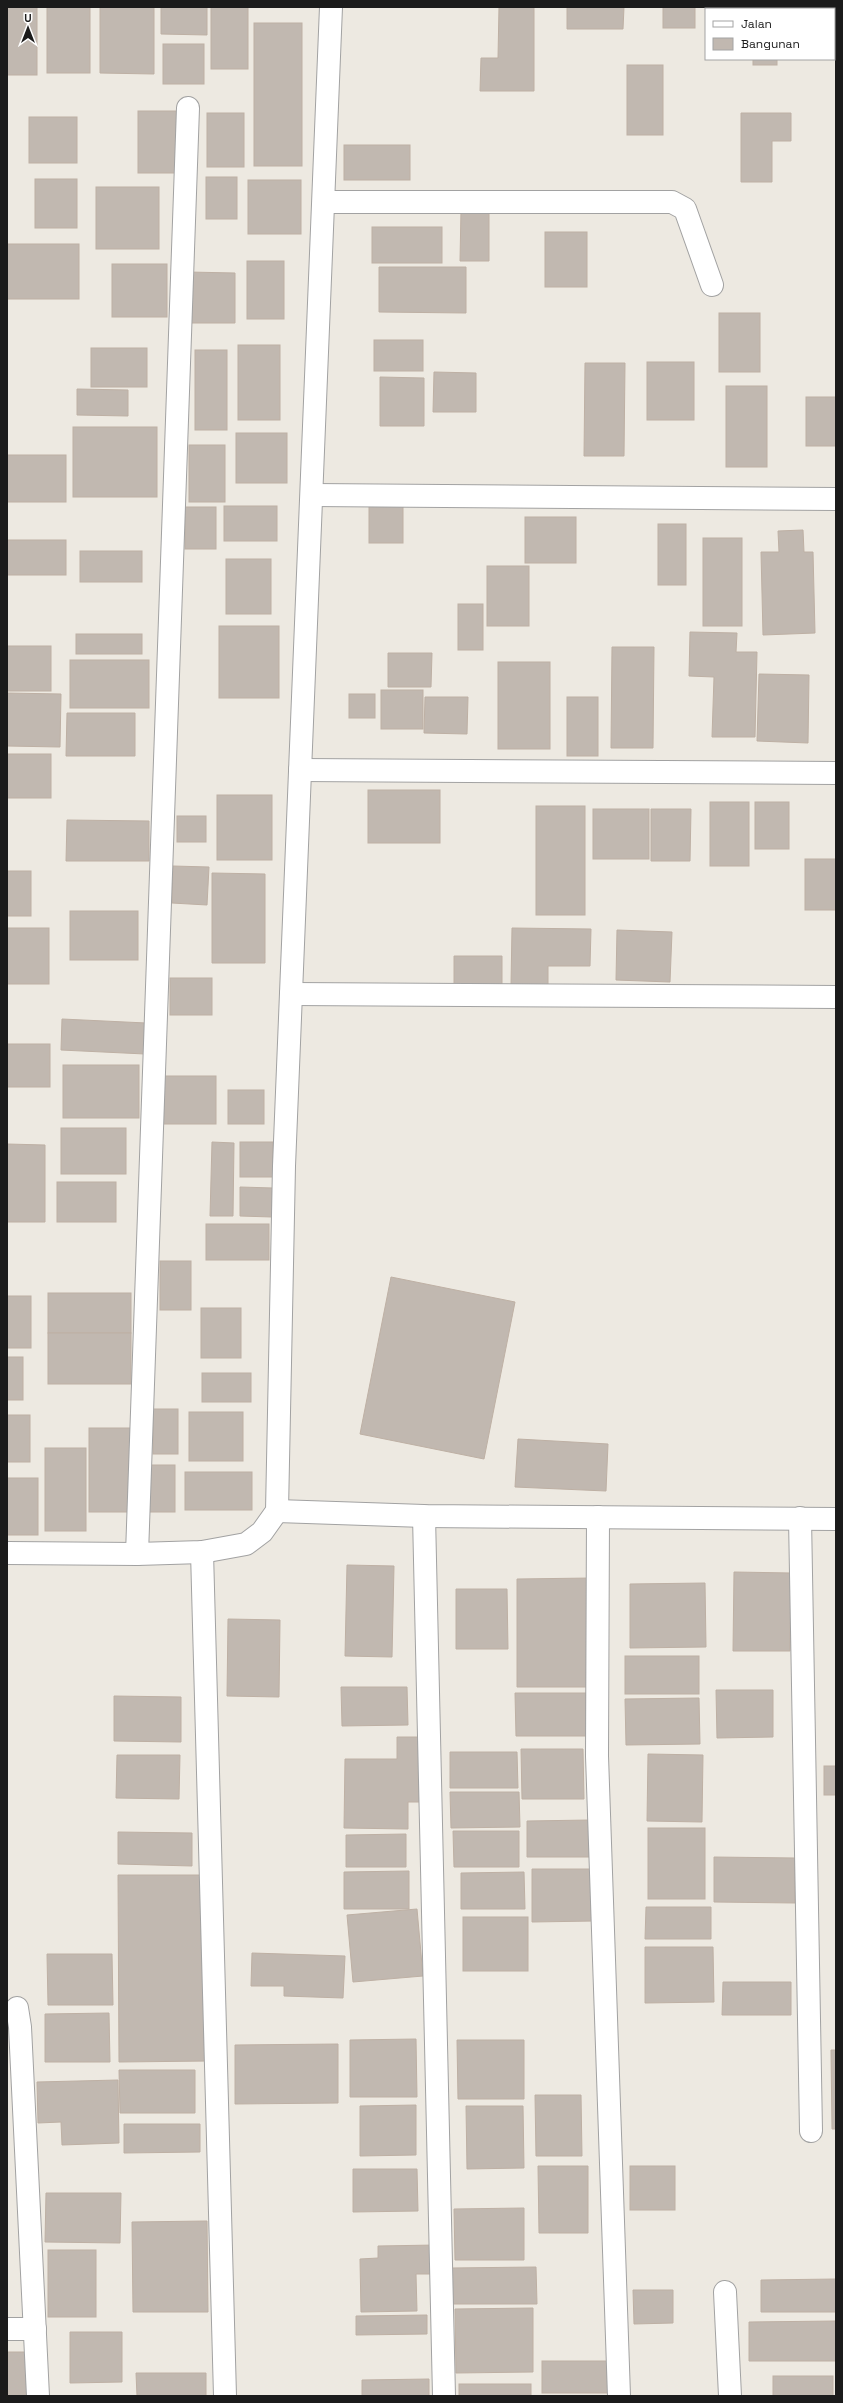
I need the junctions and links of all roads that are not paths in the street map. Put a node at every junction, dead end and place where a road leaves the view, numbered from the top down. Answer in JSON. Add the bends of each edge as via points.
{"nodes":[{"id":1,"x":331,"y":7,"type":"edge"},
{"id":2,"x":188,"y":108,"type":"dead end"},
{"id":3,"x":324,"y":202,"type":"junction"},
{"id":4,"x":712,"y":285,"type":"dead end"},
{"id":5,"x":312,"y":495,"type":"junction"},
{"id":6,"x":836,"y":500,"type":"edge"},
{"id":7,"x":300,"y":770,"type":"junction"},
{"id":8,"x":836,"y":773,"type":"edge"},
{"id":9,"x":291,"y":994,"type":"junction"},
{"id":10,"x":836,"y":997,"type":"edge"},
{"id":11,"x":278,"y":1511,"type":"junction"},
{"id":12,"x":424,"y":1516,"type":"junction"},
{"id":13,"x":598,"y":1517,"type":"junction"},
{"id":14,"x":800,"y":1518,"type":"junction"},
{"id":15,"x":836,"y":1519,"type":"edge"},
{"id":16,"x":202,"y":1552,"type":"junction"},
{"id":17,"x":7,"y":1553,"type":"edge"},
{"id":18,"x":137,"y":1554,"type":"junction"},
{"id":19,"x":17,"y":2008,"type":"dead end"},
{"id":20,"x":15,"y":2090,"type":"edge"},
{"id":21,"x":811,"y":2131,"type":"dead end"},
{"id":22,"x":725,"y":2292,"type":"dead end"},
{"id":23,"x":7,"y":2329,"type":"edge"},
{"id":24,"x":36,"y":2329,"type":"junction"},
{"id":25,"x":38,"y":2396,"type":"edge"},
{"id":26,"x":224,"y":2396,"type":"edge"},
{"id":27,"x":444,"y":2396,"type":"edge"},
{"id":28,"x":619,"y":2396,"type":"edge"},
{"id":29,"x":730,"y":2396,"type":"edge"}],
"edges":[{"from":1,"to":3,"type":"street"},
{"from":2,"to":18,"type":"street"},
{"from":3,"to":4,"type":"street","via":[[672,202],[685,209]]},
{"from":3,"to":5,"type":"street"},
{"from":5,"to":6,"type":"street"},
{"from":5,"to":7,"type":"street"},
{"from":7,"to":8,"type":"street"},
{"from":7,"to":9,"type":"street"},
{"from":9,"to":10,"type":"street"},
{"from":9,"to":11,"type":"street","via":[[284,1166]]},
{"from":11,"to":12,"type":"street"},
{"from":11,"to":16,"type":"street","via":[[262,1532],[246,1544]]},
{"from":12,"to":13,"type":"street"},
{"from":12,"to":27,"type":"street"},
{"from":13,"to":14,"type":"street"},
{"from":13,"to":28,"type":"street","via":[[597,1756]]},
{"from":14,"to":15,"type":"street"},
{"from":14,"to":21,"type":"street"},
{"from":16,"to":18,"type":"street"},
{"from":16,"to":26,"type":"street"},
{"from":17,"to":18,"type":"street"},
{"from":19,"to":20,"type":"street","via":[[20,2027]]},
{"from":20,"to":24,"type":"street"},
{"from":22,"to":29,"type":"street"},
{"from":23,"to":24,"type":"street"},
{"from":24,"to":25,"type":"street"}]}
